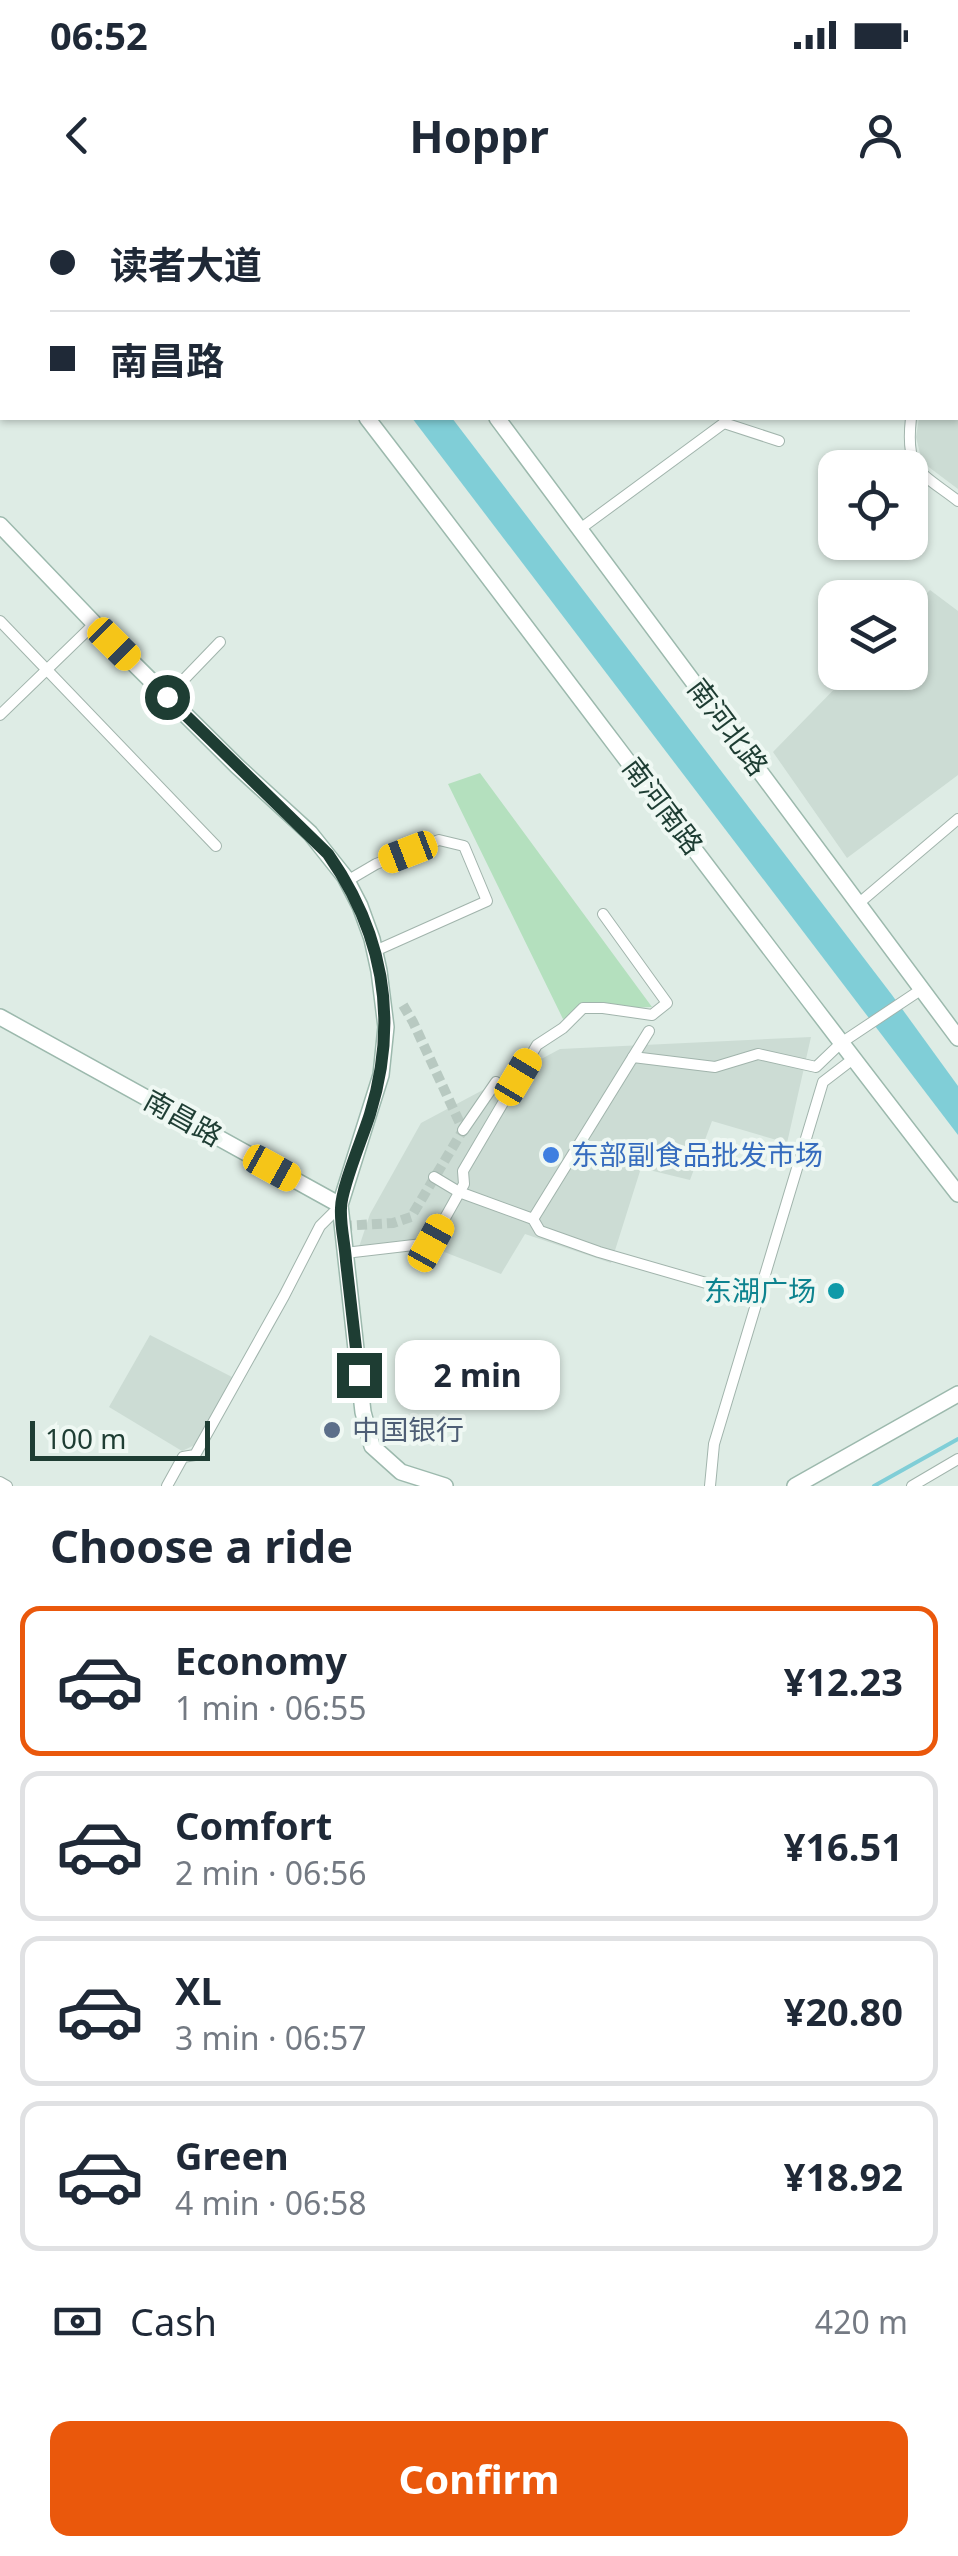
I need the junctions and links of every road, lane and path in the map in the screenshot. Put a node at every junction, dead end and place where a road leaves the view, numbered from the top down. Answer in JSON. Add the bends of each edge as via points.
{"nodes":[{"id":1,"x":369,"y":420,"type":"edge"},
{"id":2,"x":498,"y":420,"type":"edge"},
{"id":3,"x":912,"y":420,"type":"edge"},
{"id":4,"x":779,"y":441,"type":"dead end"},
{"id":5,"x":958,"y":501,"type":"edge"},
{"id":6,"x":0,"y":525,"type":"edge"},
{"id":7,"x":580,"y":529,"type":"junction"},
{"id":8,"x":0,"y":621,"type":"edge"},
{"id":9,"x":94,"y":624,"type":"junction"},
{"id":10,"x":220,"y":642,"type":"dead end"},
{"id":11,"x":46,"y":670,"type":"junction"},
{"id":12,"x":167,"y":697,"type":"junction"},
{"id":13,"x":0,"y":714,"type":"edge"},
{"id":14,"x":958,"y":819,"type":"edge"},
{"id":15,"x":216,"y":846,"type":"dead end"},
{"id":16,"x":346,"y":881,"type":"junction"},
{"id":17,"x":858,"y":904,"type":"junction"},
{"id":18,"x":603,"y":914,"type":"dead end"},
{"id":19,"x":374,"y":950,"type":"junction"},
{"id":20,"x":922,"y":988,"type":"junction"},
{"id":21,"x":0,"y":1018,"type":"edge"},
{"id":22,"x":649,"y":1031,"type":"dead end"},
{"id":23,"x":958,"y":1038,"type":"edge"},
{"id":24,"x":841,"y":1043,"type":"junction"},
{"id":25,"x":633,"y":1057,"type":"junction"},
{"id":26,"x":853,"y":1060,"type":"junction"},
{"id":27,"x":496,"y":1082,"type":"dead end"},
{"id":28,"x":463,"y":1130,"type":"dead end"},
{"id":29,"x":434,"y":1177,"type":"dead end"},
{"id":30,"x":459,"y":1192,"type":"junction"},
{"id":31,"x":958,"y":1194,"type":"edge"},
{"id":32,"x":340,"y":1205,"type":"junction"},
{"id":33,"x":533,"y":1219,"type":"junction"},
{"id":34,"x":346,"y":1253,"type":"junction"},
{"id":35,"x":758,"y":1298,"type":"junction"},
{"id":36,"x":958,"y":1394,"type":"edge"},
{"id":37,"x":958,"y":1459,"type":"edge"},
{"id":38,"x":0,"y":1482,"type":"edge"},
{"id":39,"x":7,"y":1486,"type":"edge"},
{"id":40,"x":167,"y":1486,"type":"edge"},
{"id":41,"x":445,"y":1486,"type":"edge"},
{"id":42,"x":710,"y":1486,"type":"edge"},
{"id":43,"x":795,"y":1486,"type":"edge"},
{"id":44,"x":912,"y":1486,"type":"edge"}],
"edges":[{"from":1,"to":24,"type":"street","name":"南河南路"},
{"from":2,"to":7,"type":"street","name":"南河北路"},
{"from":3,"to":5,"type":"street","via":[[916,468]]},
{"from":4,"to":7,"type":"street","via":[[724,424]]},
{"from":6,"to":9,"type":"street"},
{"from":7,"to":17,"type":"street","name":"南河北路"},
{"from":8,"to":11,"type":"street"},
{"from":9,"to":11,"type":"street"},
{"from":9,"to":12,"type":"street"},
{"from":10,"to":12,"type":"street"},
{"from":11,"to":13,"type":"street"},
{"from":11,"to":15,"type":"street"},
{"from":12,"to":16,"type":"street","via":[[310,833]]},
{"from":14,"to":17,"type":"street"},
{"from":16,"to":19,"type":"street"},
{"from":16,"to":19,"type":"street","via":[[439,840],[464,846],[488,901]]},
{"from":17,"to":20,"type":"street","name":"南河北路"},
{"from":18,"to":30,"type":"street","via":[[667,1003],[652,1016],[583,1008],[537,1046],[463,1171]]},
{"from":19,"to":32,"type":"street","via":[[384,1049]]},
{"from":20,"to":23,"type":"street","name":"南河北路"},
{"from":20,"to":24,"type":"street"},
{"from":21,"to":32,"type":"street","name":"南昌路"},
{"from":22,"to":25,"type":"street"},
{"from":24,"to":25,"type":"street","via":[[816,1068],[758,1054],[715,1067]]},
{"from":24,"to":26,"type":"street","name":"南河南路"},
{"from":25,"to":33,"type":"street"},
{"from":26,"to":31,"type":"street","name":"南河南路"},
{"from":26,"to":35,"type":"street","via":[[823,1082]]},
{"from":27,"to":28,"type":"street"},
{"from":29,"to":30,"type":"street"},
{"from":30,"to":33,"type":"street"},
{"from":30,"to":34,"type":"street","via":[[431,1243]]},
{"from":32,"to":34,"type":"street"},
{"from":32,"to":40,"type":"street","via":[[320,1226],[195,1455],[183,1457]]},
{"from":33,"to":35,"type":"street","via":[[540,1231],[598,1252]]},
{"from":34,"to":41,"type":"street","via":[[372,1446],[401,1472]]},
{"from":35,"to":42,"type":"street","via":[[714,1444]]},
{"from":36,"to":43,"type":"street"},
{"from":37,"to":44,"type":"street"},
{"from":38,"to":39,"type":"street"}]}
